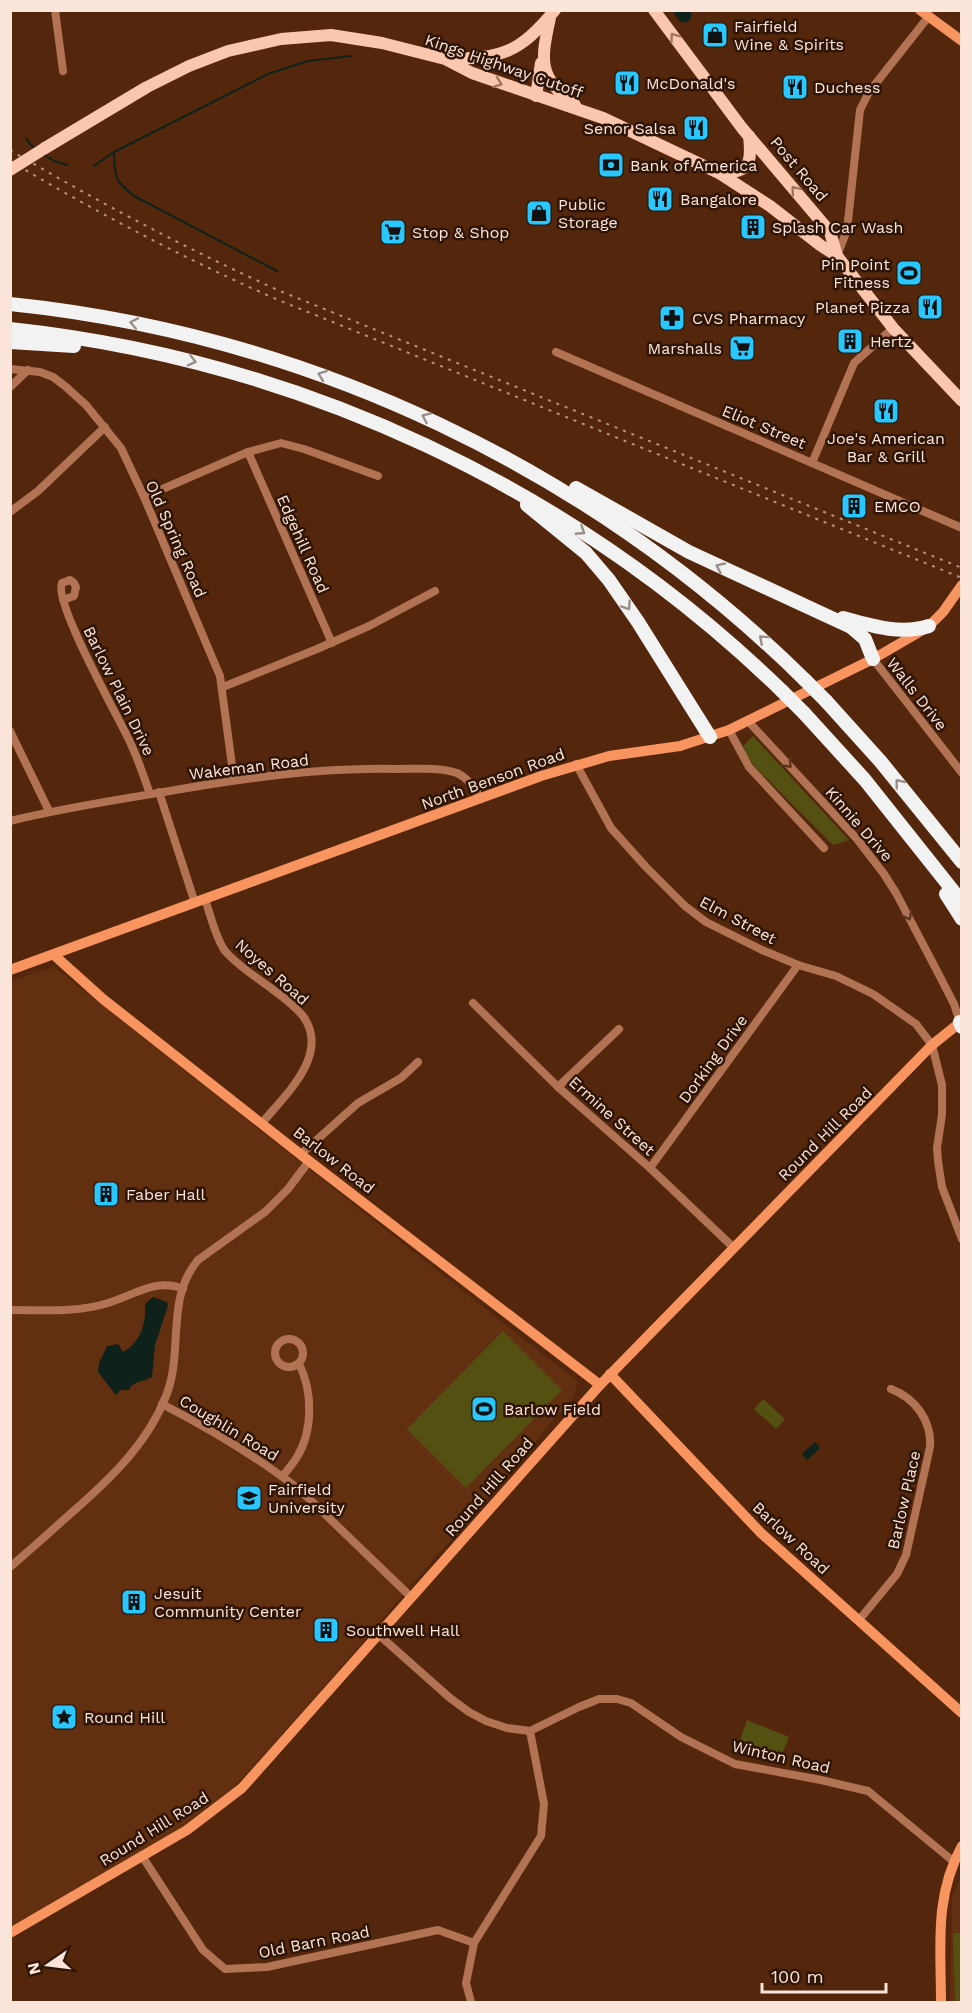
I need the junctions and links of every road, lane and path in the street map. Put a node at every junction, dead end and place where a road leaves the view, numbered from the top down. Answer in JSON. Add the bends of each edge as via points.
{"nodes":[{"id":1,"x":55,"y":10,"type":"edge"},
{"id":2,"x":656,"y":12,"type":"edge"},
{"id":3,"x":552,"y":13,"type":"edge"},
{"id":4,"x":924,"y":13,"type":"edge"},
{"id":5,"x":962,"y":41,"type":"edge"},
{"id":6,"x":543,"y":50,"type":"junction"},
{"id":7,"x":445,"y":59,"type":"junction"},
{"id":8,"x":63,"y":70,"type":"dead end"},
{"id":9,"x":536,"y":96,"type":"junction"},
{"id":10,"x":583,"y":111,"type":"junction"},
{"id":11,"x":749,"y":136,"type":"junction"},
{"id":12,"x":10,"y":170,"type":"edge"},
{"id":13,"x":719,"y":173,"type":"junction"},
{"id":14,"x":837,"y":256,"type":"junction"},
{"id":15,"x":10,"y":304,"type":"edge"},
{"id":16,"x":893,"y":328,"type":"junction"},
{"id":17,"x":10,"y":329,"type":"edge"},
{"id":18,"x":10,"y":342,"type":"edge"},
{"id":19,"x":556,"y":352,"type":"dead end"},
{"id":20,"x":160,"y":354,"type":"junction"},
{"id":21,"x":10,"y":369,"type":"edge"},
{"id":22,"x":28,"y":370,"type":"junction"},
{"id":23,"x":10,"y":387,"type":"edge"},
{"id":24,"x":962,"y":401,"type":"edge"},
{"id":25,"x":105,"y":427,"type":"junction"},
{"id":26,"x":460,"y":433,"type":"junction"},
{"id":27,"x":248,"y":452,"type":"junction"},
{"id":28,"x":812,"y":463,"type":"junction"},
{"id":29,"x":378,"y":476,"type":"dead end"},
{"id":30,"x":495,"y":479,"type":"junction"},
{"id":31,"x":144,"y":498,"type":"junction"},
{"id":32,"x":10,"y":512,"type":"edge"},
{"id":33,"x":962,"y":528,"type":"edge"},
{"id":34,"x":962,"y":585,"type":"edge"},
{"id":35,"x":435,"y":591,"type":"dead end"},
{"id":36,"x":63,"y":600,"type":"dead end"},
{"id":37,"x":800,"y":604,"type":"junction"},
{"id":38,"x":929,"y":626,"type":"junction"},
{"id":39,"x":332,"y":643,"type":"junction"},
{"id":40,"x":873,"y":659,"type":"junction"},
{"id":41,"x":222,"y":687,"type":"junction"},
{"id":42,"x":748,"y":721,"type":"junction"},
{"id":43,"x":729,"y":730,"type":"junction"},
{"id":44,"x":10,"y":731,"type":"edge"},
{"id":45,"x":710,"y":738,"type":"junction"},
{"id":46,"x":576,"y":764,"type":"junction"},
{"id":47,"x":962,"y":774,"type":"edge"},
{"id":48,"x":234,"y":780,"type":"junction"},
{"id":49,"x":155,"y":793,"type":"junction"},
{"id":50,"x":481,"y":799,"type":"junction"},
{"id":51,"x":920,"y":809,"type":"junction"},
{"id":52,"x":49,"y":811,"type":"junction"},
{"id":53,"x":10,"y":821,"type":"edge"},
{"id":54,"x":902,"y":827,"type":"junction"},
{"id":55,"x":824,"y":848,"type":"dead end"},
{"id":56,"x":962,"y":855,"type":"edge"},
{"id":57,"x":962,"y":862,"type":"edge"},
{"id":58,"x":200,"y":901,"type":"junction"},
{"id":59,"x":962,"y":902,"type":"edge"},
{"id":60,"x":962,"y":918,"type":"edge"},
{"id":61,"x":54,"y":955,"type":"junction"},
{"id":62,"x":798,"y":965,"type":"junction"},
{"id":63,"x":10,"y":970,"type":"edge"},
{"id":64,"x":473,"y":1003,"type":"dead end"},
{"id":65,"x":961,"y":1023,"type":"edge"},
{"id":66,"x":619,"y":1029,"type":"dead end"},
{"id":67,"x":932,"y":1045,"type":"junction"},
{"id":68,"x":418,"y":1062,"type":"dead end"},
{"id":69,"x":558,"y":1087,"type":"junction"},
{"id":70,"x":261,"y":1123,"type":"junction"},
{"id":71,"x":305,"y":1157,"type":"junction"},
{"id":72,"x":650,"y":1168,"type":"junction"},
{"id":73,"x":962,"y":1239,"type":"edge"},
{"id":74,"x":734,"y":1248,"type":"junction"},
{"id":75,"x":183,"y":1289,"type":"junction"},
{"id":76,"x":10,"y":1310,"type":"edge"},
{"id":77,"x":299,"y":1364,"type":"dead end"},
{"id":78,"x":610,"y":1374,"type":"junction"},
{"id":79,"x":600,"y":1385,"type":"junction"},
{"id":80,"x":891,"y":1389,"type":"dead end"},
{"id":81,"x":162,"y":1404,"type":"junction"},
{"id":82,"x":282,"y":1476,"type":"junction"},
{"id":83,"x":10,"y":1567,"type":"edge"},
{"id":84,"x":412,"y":1598,"type":"junction"},
{"id":85,"x":859,"y":1620,"type":"junction"},
{"id":86,"x":379,"y":1635,"type":"junction"},
{"id":87,"x":962,"y":1713,"type":"edge"},
{"id":88,"x":530,"y":1731,"type":"junction"},
{"id":89,"x":962,"y":1846,"type":"edge"},
{"id":90,"x":142,"y":1856,"type":"junction"},
{"id":91,"x":953,"y":1861,"type":"junction"},
{"id":92,"x":10,"y":1933,"type":"edge"},
{"id":93,"x":474,"y":1943,"type":"junction"},
{"id":94,"x":471,"y":2002,"type":"edge"},
{"id":95,"x":941,"y":2002,"type":"edge"}],
"edges":[{"from":1,"to":8,"type":"street"},
{"from":11,"to":2,"type":"main road","name":"Post Road","one_way":true},
{"from":3,"to":6,"type":"main road"},
{"from":3,"to":7,"type":"main road","via":[[531,37],[512,50],[481,58]]},
{"from":4,"to":5,"type":"main road"},
{"from":4,"to":14,"type":"street","via":[[860,110],[847,230]]},
{"from":6,"to":9,"type":"main road"},
{"from":6,"to":10,"type":"main road","via":[[547,74],[555,89]]},
{"from":7,"to":9,"type":"main road","name":"Kings Highway Cutoff","one_way":true},
{"from":7,"to":12,"type":"main road","name":"Kings Highway Cutoff","bridge":true,"via":[[331,35],[281,39],[228,51],[170,74]]},
{"from":9,"to":10,"type":"main road","name":"Kings Highway Cutoff"},
{"from":10,"to":13,"type":"main road","name":"Kings Highway Cutoff"},
{"from":11,"to":13,"type":"main road","via":[[747,166],[734,173]]},
{"from":14,"to":11,"type":"main road","name":"Post Road","one_way":true,"via":[[830,232]]},
{"from":13,"to":14,"type":"main road","name":"Kings Highway Cutoff"},
{"from":14,"to":16,"type":"main road","name":"Post Road"},
{"from":26,"to":15,"type":"highway","one_way":true,"via":[[351,385],[233,346],[142,324]]},
{"from":16,"to":24,"type":"main road","name":"Post Road"},
{"from":16,"to":28,"type":"street","via":[[854,363]]},
{"from":17,"to":20,"type":"highway"},
{"from":18,"to":20,"type":"highway"},
{"from":19,"to":28,"type":"street","name":"Eliot Street"},
{"from":20,"to":30,"type":"highway","one_way":true,"via":[[247,376],[332,405],[406,435]]},
{"from":21,"to":22,"type":"street","name":"Old Spring Road"},
{"from":22,"to":23,"type":"street"},
{"from":22,"to":25,"type":"street","name":"Old Spring Road","via":[[53,377]]},
{"from":25,"to":31,"type":"street","name":"Old Spring Road","via":[[121,448]]},
{"from":25,"to":32,"type":"street","via":[[38,491]]},
{"from":37,"to":26,"type":"highway","one_way":true,"via":[[689,552],[570,485]]},
{"from":51,"to":26,"type":"highway","one_way":true,"bridge":true,"via":[[826,701],[725,606],[634,537],[559,488]]},
{"from":27,"to":29,"type":"street","via":[[285,443]]},
{"from":27,"to":31,"type":"street"},
{"from":27,"to":39,"type":"street","name":"Edgehill Road"},
{"from":28,"to":33,"type":"street","name":"Eliot Street"},
{"from":30,"to":45,"type":"highway","one_way":true,"via":[[598,567],[628,607]]},
{"from":30,"to":54,"type":"highway","one_way":true,"bridge":true,"via":[[573,525],[647,576],[717,632],[804,713]]},
{"from":31,"to":41,"type":"street","name":"Old Spring Road","via":[[214,659]]},
{"from":34,"to":38,"type":"main road","name":"North Benson Road"},
{"from":35,"to":39,"type":"street"},
{"from":36,"to":49,"type":"street","name":"Barlow Plain Drive"},
{"from":37,"to":38,"type":"highway","via":[[885,628],[911,630]]},
{"from":37,"to":40,"type":"highway","via":[[857,631]]},
{"from":38,"to":40,"type":"main road","name":"North Benson Road"},
{"from":39,"to":41,"type":"street"},
{"from":40,"to":42,"type":"main road","name":"North Benson Road"},
{"from":40,"to":47,"type":"street","name":"Walls Drive"},
{"from":41,"to":48,"type":"street","name":"Old Spring Road"},
{"from":42,"to":43,"type":"main road","name":"North Benson Road"},
{"from":42,"to":65,"type":"street","name":"Kinnie Drive","one_way":true,"via":[[857,839],[884,874]]},
{"from":43,"to":45,"type":"main road","name":"North Benson Road"},
{"from":43,"to":55,"type":"street","via":[[749,767]]},
{"from":44,"to":52,"type":"street"},
{"from":45,"to":46,"type":"main road","name":"North Benson Road"},
{"from":46,"to":50,"type":"main road","name":"North Benson Road"},
{"from":46,"to":62,"type":"street","name":"Elm Street","via":[[611,828],[685,906],[706,922]]},
{"from":48,"to":49,"type":"street","name":"Wakeman Road"},
{"from":48,"to":50,"type":"street","name":"Wakeman Road","via":[[375,768],[448,771],[464,777]]},
{"from":49,"to":52,"type":"street","name":"Wakeman Road"},
{"from":49,"to":58,"type":"street","name":"Barlow Plain Drive"},
{"from":50,"to":58,"type":"main road","name":"North Benson Road"},
{"from":51,"to":56,"type":"highway"},
{"from":51,"to":57,"type":"highway"},
{"from":52,"to":53,"type":"street","name":"Wakeman Road"},
{"from":54,"to":59,"type":"highway"},
{"from":54,"to":60,"type":"highway"},
{"from":58,"to":61,"type":"main road","name":"North Benson Road"},
{"from":58,"to":70,"type":"street","name":"Noyes Road","via":[[223,948],[288,1001],[303,1017],[310,1034],[311,1051],[305,1070]]},
{"from":61,"to":63,"type":"main road","name":"North Benson Road"},
{"from":61,"to":70,"type":"main road","name":"Barlow Road","via":[[103,999]]},
{"from":62,"to":67,"type":"street","name":"Elm Street","via":[[836,976],[873,994],[916,1024]]},
{"from":62,"to":72,"type":"street","name":"Dorking Drive"},
{"from":64,"to":69,"type":"street","name":"Ermine Street"},
{"from":65,"to":67,"type":"main road","name":"Round Hill Road"},
{"from":66,"to":69,"type":"street"},
{"from":67,"to":73,"type":"street","via":[[942,1085],[939,1168],[942,1187]]},
{"from":67,"to":74,"type":"main road","name":"Round Hill Road"},
{"from":68,"to":71,"type":"street","via":[[401,1078],[358,1102]]},
{"from":69,"to":72,"type":"street","name":"Ermine Street"},
{"from":70,"to":71,"type":"main road","name":"Barlow Road"},
{"from":71,"to":75,"type":"street","via":[[288,1189],[265,1212],[198,1260]]},
{"from":71,"to":79,"type":"main road","name":"Barlow Road"},
{"from":72,"to":74,"type":"street","name":"Ermine Street"},
{"from":74,"to":78,"type":"main road","name":"Round Hill Road"},
{"from":75,"to":76,"type":"street","via":[[154,1287],[83,1308]]},
{"from":75,"to":81,"type":"street","via":[[177,1310],[172,1377]]},
{"from":77,"to":82,"type":"street","via":[[308,1395],[308,1426],[297,1459]]},
{"from":78,"to":79,"type":"main road","name":"Round Hill Road"},
{"from":78,"to":85,"type":"main road","name":"Barlow Road","via":[[761,1533]]},
{"from":79,"to":84,"type":"main road","name":"Round Hill Road"},
{"from":80,"to":85,"type":"street","name":"Barlow Place","via":[[911,1399],[923,1416],[930,1447],[906,1555],[897,1574]]},
{"from":81,"to":82,"type":"street","name":"Coughlin Road"},
{"from":81,"to":83,"type":"street","via":[[147,1434],[105,1483]]},
{"from":82,"to":84,"type":"street","name":"Coughlin Road","via":[[319,1506]]},
{"from":84,"to":86,"type":"main road","name":"Round Hill Road"},
{"from":85,"to":87,"type":"main road","name":"Barlow Road"},
{"from":86,"to":88,"type":"street","via":[[469,1712],[507,1728]]},
{"from":86,"to":90,"type":"main road","name":"Round Hill Road","via":[[242,1788],[187,1830]]},
{"from":88,"to":91,"type":"street","name":"Winton Road","via":[[600,1699],[631,1703],[681,1737],[735,1764],[868,1791]]},
{"from":88,"to":93,"type":"street","via":[[544,1804],[541,1836]]},
{"from":89,"to":91,"type":"main road"},
{"from":90,"to":92,"type":"main road","name":"Round Hill Road"},
{"from":90,"to":93,"type":"street","name":"Old Barn Road","via":[[203,1950],[225,1969],[267,1967],[438,1930]]},
{"from":91,"to":95,"type":"main road","via":[[941,1910]]},
{"from":93,"to":94,"type":"street","via":[[466,1983]]}]}
